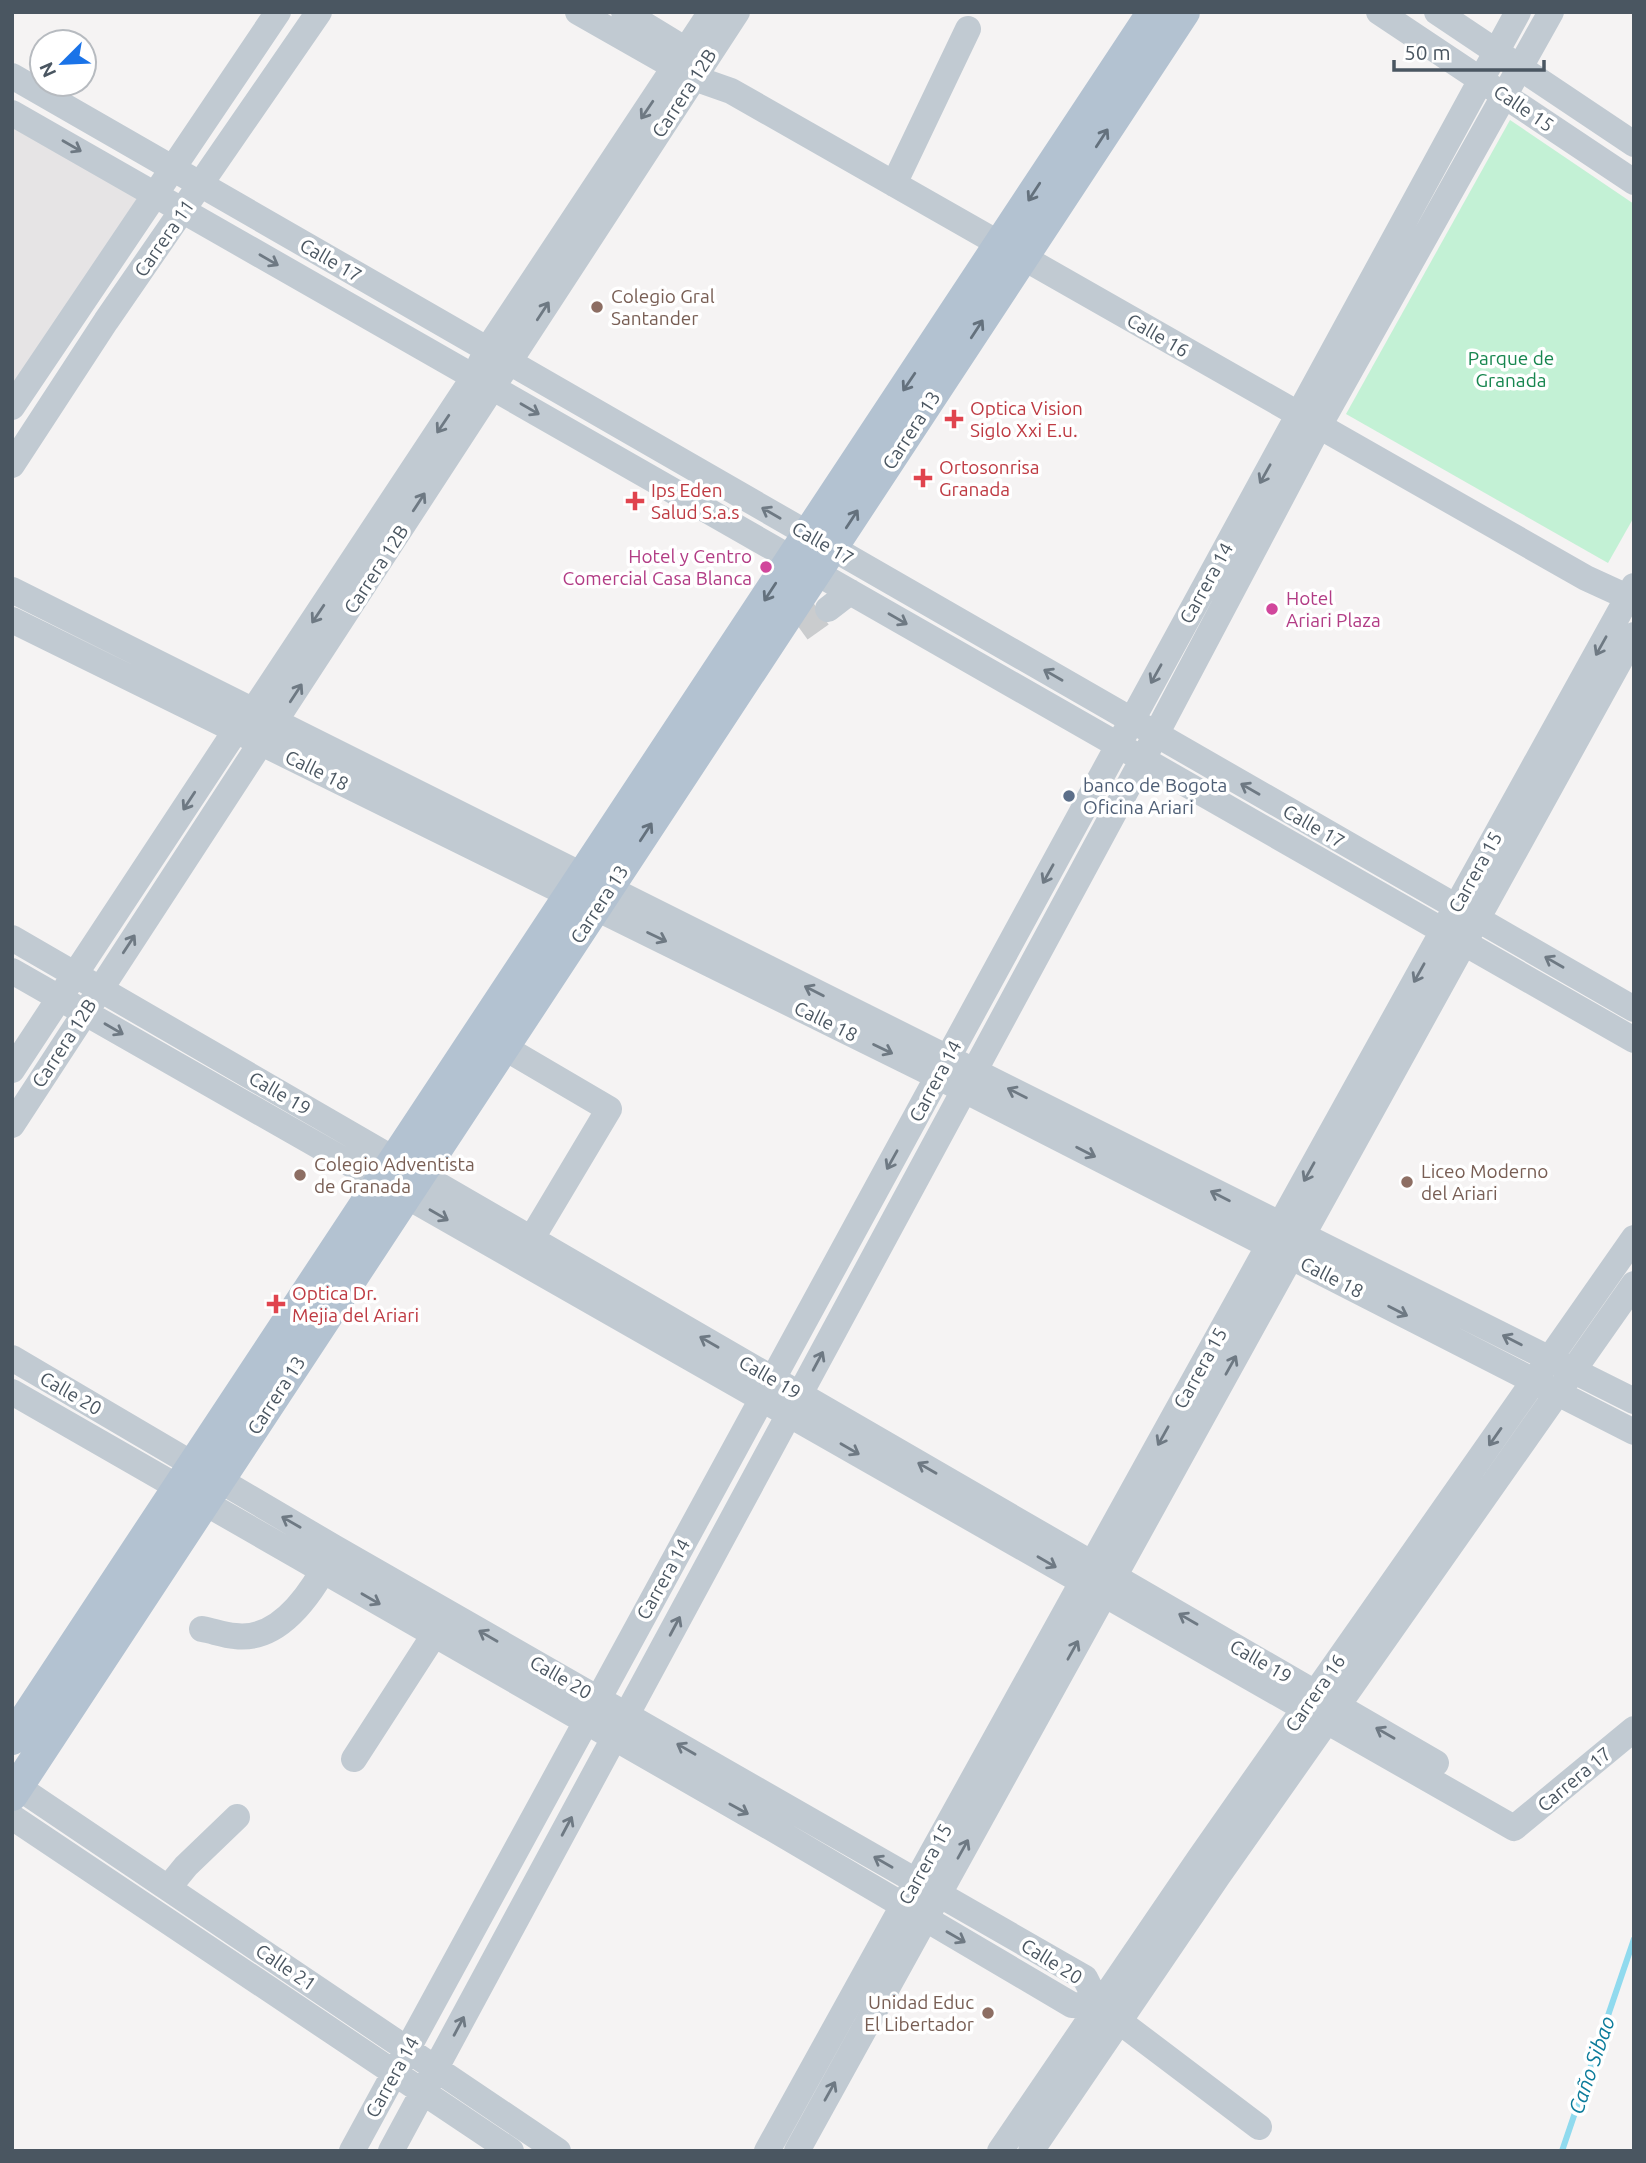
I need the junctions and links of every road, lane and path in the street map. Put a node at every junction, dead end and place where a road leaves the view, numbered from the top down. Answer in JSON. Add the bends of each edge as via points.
{"nodes":[{"id":1,"x":278,"y":12,"type":"edge"},
{"id":2,"x":319,"y":12,"type":"edge"},
{"id":3,"x":578,"y":12,"type":"edge"},
{"id":4,"x":624,"y":12,"type":"edge"},
{"id":5,"x":711,"y":12,"type":"edge"},
{"id":6,"x":737,"y":12,"type":"edge"},
{"id":7,"x":1153,"y":12,"type":"edge"},
{"id":8,"x":1184,"y":12,"type":"edge"},
{"id":9,"x":1379,"y":12,"type":"edge"},
{"id":10,"x":1437,"y":12,"type":"edge"},
{"id":11,"x":1518,"y":12,"type":"edge"},
{"id":12,"x":1552,"y":12,"type":"edge"},
{"id":13,"x":968,"y":29,"type":"dead end"},
{"id":14,"x":1497,"y":51,"type":"junction"},
{"id":15,"x":690,"y":64,"type":"junction"},
{"id":16,"x":1521,"y":67,"type":"junction"},
{"id":17,"x":12,"y":76,"type":"edge"},
{"id":18,"x":1481,"y":79,"type":"junction"},
{"id":19,"x":1505,"y":95,"type":"junction"},
{"id":20,"x":12,"y":113,"type":"edge"},
{"id":21,"x":1634,"y":144,"type":"edge"},
{"id":22,"x":172,"y":167,"type":"junction"},
{"id":23,"x":1634,"y":182,"type":"edge"},
{"id":24,"x":894,"y":184,"type":"junction"},
{"id":25,"x":201,"y":185,"type":"junction"},
{"id":26,"x":154,"y":193,"type":"junction"},
{"id":27,"x":184,"y":211,"type":"junction"},
{"id":28,"x":1012,"y":251,"type":"junction"},
{"id":29,"x":79,"y":305,"type":"junction"},
{"id":30,"x":106,"y":321,"type":"junction"},
{"id":31,"x":487,"y":350,"type":"junction"},
{"id":32,"x":510,"y":363,"type":"junction"},
{"id":33,"x":484,"y":383,"type":"junction"},
{"id":34,"x":12,"y":407,"type":"edge"},
{"id":35,"x":1308,"y":420,"type":"junction"},
{"id":36,"x":12,"y":466,"type":"edge"},
{"id":37,"x":812,"y":554,"type":"junction"},
{"id":38,"x":12,"y":590,"type":"edge"},
{"id":39,"x":850,"y":592,"type":"junction"},
{"id":40,"x":1630,"y":602,"type":"edge"},
{"id":41,"x":828,"y":609,"type":"tunnel mouth"},
{"id":42,"x":12,"y":620,"type":"edge"},
{"id":43,"x":1634,"y":635,"type":"edge"},
{"id":44,"x":1131,"y":720,"type":"junction"},
{"id":45,"x":257,"y":726,"type":"junction"},
{"id":46,"x":1156,"y":734,"type":"junction"},
{"id":47,"x":1118,"y":745,"type":"junction"},
{"id":48,"x":1143,"y":759,"type":"junction"},
{"id":49,"x":590,"y":891,"type":"junction"},
{"id":50,"x":1467,"y":913,"type":"junction"},
{"id":51,"x":1453,"y":937,"type":"junction"},
{"id":52,"x":12,"y":938,"type":"edge"},
{"id":53,"x":12,"y":971,"type":"edge"},
{"id":54,"x":76,"y":975,"type":"junction"},
{"id":55,"x":100,"y":989,"type":"junction"},
{"id":56,"x":1599,"y":989,"type":"junction"},
{"id":57,"x":72,"y":1005,"type":"junction"},
{"id":58,"x":1580,"y":1009,"type":"junction"},
{"id":59,"x":1634,"y":1009,"type":"edge"},
{"id":60,"x":1634,"y":1040,"type":"edge"},
{"id":61,"x":505,"y":1048,"type":"junction"},
{"id":62,"x":217,"y":1056,"type":"junction"},
{"id":63,"x":942,"y":1067,"type":"junction"},
{"id":64,"x":12,"y":1070,"type":"edge"},
{"id":65,"x":969,"y":1081,"type":"junction"},
{"id":66,"x":206,"y":1082,"type":"junction"},
{"id":67,"x":12,"y":1125,"type":"edge"},
{"id":68,"x":911,"y":1125,"type":"junction"},
{"id":69,"x":938,"y":1138,"type":"junction"},
{"id":70,"x":401,"y":1178,"type":"junction"},
{"id":71,"x":1634,"y":1238,"type":"edge"},
{"id":72,"x":1285,"y":1241,"type":"junction"},
{"id":73,"x":525,"y":1250,"type":"junction"},
{"id":74,"x":842,"y":1250,"type":"junction"},
{"id":75,"x":870,"y":1265,"type":"junction"},
{"id":76,"x":1634,"y":1284,"type":"edge"},
{"id":77,"x":12,"y":1359,"type":"edge"},
{"id":78,"x":1549,"y":1359,"type":"junction"},
{"id":79,"x":1573,"y":1370,"type":"junction"},
{"id":80,"x":1534,"y":1381,"type":"junction"},
{"id":81,"x":767,"y":1389,"type":"junction"},
{"id":82,"x":12,"y":1392,"type":"edge"},
{"id":83,"x":1558,"y":1393,"type":"junction"},
{"id":84,"x":1634,"y":1401,"type":"edge"},
{"id":85,"x":794,"y":1404,"type":"junction"},
{"id":86,"x":1634,"y":1432,"type":"edge"},
{"id":87,"x":186,"y":1476,"type":"junction"},
{"id":88,"x":213,"y":1492,"type":"junction"},
{"id":89,"x":335,"y":1548,"type":"junction"},
{"id":90,"x":323,"y":1572,"type":"junction"},
{"id":91,"x":1098,"y":1579,"type":"junction"},
{"id":92,"x":202,"y":1629,"type":"dead end"},
{"id":93,"x":434,"y":1635,"type":"junction"},
{"id":94,"x":598,"y":1698,"type":"junction"},
{"id":95,"x":1321,"y":1707,"type":"junction"},
{"id":96,"x":627,"y":1715,"type":"junction"},
{"id":97,"x":585,"y":1723,"type":"junction"},
{"id":98,"x":1634,"y":1729,"type":"edge"},
{"id":99,"x":12,"y":1739,"type":"edge"},
{"id":100,"x":613,"y":1739,"type":"junction"},
{"id":101,"x":354,"y":1759,"type":"dead end"},
{"id":102,"x":14,"y":1795,"type":"edge"},
{"id":103,"x":237,"y":1817,"type":"dead end"},
{"id":104,"x":782,"y":1819,"type":"junction"},
{"id":105,"x":1521,"y":1822,"type":"joint"},
{"id":106,"x":928,"y":1887,"type":"junction"},
{"id":107,"x":168,"y":1888,"type":"junction"},
{"id":108,"x":913,"y":1912,"type":"junction"},
{"id":109,"x":1108,"y":2014,"type":"junction"},
{"id":110,"x":407,"y":2049,"type":"junction"},
{"id":111,"x":436,"y":2068,"type":"junction"},
{"id":112,"x":394,"y":2072,"type":"junction"},
{"id":113,"x":423,"y":2092,"type":"junction"},
{"id":114,"x":1259,"y":2127,"type":"dead end"},
{"id":115,"x":352,"y":2151,"type":"edge"},
{"id":116,"x":391,"y":2151,"type":"edge"},
{"id":117,"x":511,"y":2151,"type":"edge"},
{"id":118,"x":558,"y":2151,"type":"edge"},
{"id":119,"x":767,"y":2151,"type":"edge"},
{"id":120,"x":797,"y":2151,"type":"edge"},
{"id":121,"x":1000,"y":2151,"type":"edge"},
{"id":122,"x":1031,"y":2151,"type":"edge"}],
"edges":[{"from":1,"to":22,"type":"street","name":"Carrera 11"},
{"from":2,"to":25,"type":"street","name":"Carrera 11"},
{"from":3,"to":15,"type":"street","name":"Calle 16"},
{"from":4,"to":15,"type":"street","name":"Calle 16"},
{"from":5,"to":15,"type":"street","name":"Carrera 12B"},
{"from":6,"to":15,"type":"street","name":"Carrera 12B"},
{"from":7,"to":28,"type":"main road","name":"Carrera 13","one_way":true},
{"from":28,"to":8,"type":"main road","name":"Carrera 13","one_way":true},
{"from":9,"to":18,"type":"street","name":"Calle 15"},
{"from":10,"to":14,"type":"street","name":"Calle 15"},
{"from":11,"to":14,"type":"street","name":"Carrera 14"},
{"from":12,"to":16,"type":"street","name":"Carrera 14"},
{"from":13,"to":24,"type":"street"},
{"from":14,"to":16,"type":"street","name":"Calle 15"},
{"from":14,"to":18,"type":"street","name":"Carrera 14"},
{"from":15,"to":24,"type":"street","name":"Calle 16"},
{"from":15,"to":31,"type":"street","name":"Carrera 12B","one_way":true},
{"from":32,"to":15,"type":"street","name":"Carrera 12B","one_way":true},
{"from":16,"to":19,"type":"street","name":"Carrera 14"},
{"from":16,"to":21,"type":"street","name":"Calle 15"},
{"from":17,"to":22,"type":"street","name":"Calle 17"},
{"from":18,"to":19,"type":"street","name":"Calle 15"},
{"from":18,"to":35,"type":"street","name":"Carrera 14"},
{"from":19,"to":23,"type":"street","name":"Calle 15"},
{"from":19,"to":35,"type":"street","name":"Carrera 14"},
{"from":20,"to":26,"type":"street","name":"Calle 17","one_way":true},
{"from":22,"to":25,"type":"street","name":"Calle 17"},
{"from":22,"to":26,"type":"street","name":"Carrera 11"},
{"from":24,"to":28,"type":"street","name":"Calle 16"},
{"from":25,"to":27,"type":"street","name":"Carrera 11"},
{"from":25,"to":31,"type":"street","name":"Calle 17"},
{"from":26,"to":27,"type":"street","name":"Calle 17"},
{"from":26,"to":29,"type":"street","name":"Carrera 11"},
{"from":27,"to":30,"type":"street","name":"Carrera 11"},
{"from":27,"to":33,"type":"street","name":"Calle 17","one_way":true},
{"from":28,"to":35,"type":"street","name":"Calle 16"},
{"from":28,"to":37,"type":"main road","name":"Carrera 13"},
{"from":29,"to":30,"type":"street"},
{"from":29,"to":34,"type":"street","name":"Carrera 11"},
{"from":30,"to":36,"type":"street","name":"Carrera 11"},
{"from":31,"to":32,"type":"street","name":"Calle 17"},
{"from":31,"to":33,"type":"street","name":"Carrera 12B"},
{"from":32,"to":33,"type":"street","name":"Carrera 12B"},
{"from":37,"to":32,"type":"street","name":"Calle 17","one_way":true},
{"from":33,"to":37,"type":"street","name":"Calle 17","one_way":true},
{"from":33,"to":45,"type":"street","name":"Carrera 12B"},
{"from":35,"to":40,"type":"street","name":"Calle 16"},
{"from":35,"to":44,"type":"street","name":"Carrera 14","one_way":true},
{"from":35,"to":46,"type":"street","name":"Carrera 14"},
{"from":37,"to":39,"type":"street","name":"Calle 17"},
{"from":44,"to":37,"type":"street","name":"Calle 17","one_way":true},
{"from":37,"to":49,"type":"main road","name":"Carrera 13","one_way":true},
{"from":49,"to":37,"type":"main road","name":"Carrera 13","one_way":true,"via":[[786,634]]},
{"from":38,"to":45,"type":"street","name":"Calle 18"},
{"from":39,"to":41,"type":"street"},
{"from":39,"to":47,"type":"street","name":"Calle 17","one_way":true},
{"from":40,"to":50,"type":"street","name":"Carrera 15","one_way":true},
{"from":42,"to":45,"type":"street","name":"Calle 18"},
{"from":43,"to":50,"type":"street","name":"Carrera 15"},
{"from":44,"to":46,"type":"street","name":"Calle 17"},
{"from":44,"to":47,"type":"street","name":"Carrera 14"},
{"from":45,"to":49,"type":"street","name":"Calle 18"},
{"from":45,"to":54,"type":"street","name":"Carrera 12B","one_way":true},
{"from":55,"to":45,"type":"street","name":"Carrera 12B","one_way":true},
{"from":46,"to":48,"type":"street","name":"Carrera 14"},
{"from":50,"to":46,"type":"street","name":"Calle 17","one_way":true},
{"from":47,"to":48,"type":"street","name":"Calle 17"},
{"from":47,"to":63,"type":"street","name":"Carrera 14","one_way":true},
{"from":48,"to":51,"type":"street","name":"Calle 17"},
{"from":48,"to":65,"type":"street","name":"Carrera 14"},
{"from":49,"to":61,"type":"main road","name":"Carrera 13"},
{"from":49,"to":63,"type":"street","name":"Calle 18"},
{"from":49,"to":70,"type":"main road","name":"Carrera 13"},
{"from":50,"to":51,"type":"street","name":"Carrera 15"},
{"from":56,"to":50,"type":"street","name":"Calle 17","one_way":true},
{"from":51,"to":58,"type":"street","name":"Calle 17"},
{"from":51,"to":72,"type":"street","name":"Carrera 15"},
{"from":52,"to":54,"type":"street","name":"Calle 19"},
{"from":53,"to":57,"type":"street","name":"Calle 19"},
{"from":54,"to":55,"type":"street","name":"Calle 19"},
{"from":54,"to":57,"type":"street","name":"Carrera 12B"},
{"from":55,"to":57,"type":"street","name":"Carrera 12B"},
{"from":55,"to":62,"type":"street","name":"Calle 19"},
{"from":56,"to":58,"type":"street"},
{"from":56,"to":59,"type":"street","name":"Calle 17"},
{"from":57,"to":64,"type":"street","name":"Carrera 12B"},
{"from":57,"to":66,"type":"street","name":"Calle 19","one_way":true},
{"from":57,"to":67,"type":"street","name":"Carrera 12B"},
{"from":58,"to":60,"type":"street","name":"Calle 17"},
{"from":61,"to":70,"type":"main road","name":"Carrera 13"},
{"from":61,"to":73,"type":"street","via":[[609,1109]]},
{"from":62,"to":66,"type":"street"},
{"from":62,"to":70,"type":"street","name":"Calle 19"},
{"from":63,"to":65,"type":"street","name":"Calle 18"},
{"from":63,"to":68,"type":"street","name":"Carrera 14"},
{"from":65,"to":69,"type":"street","name":"Carrera 14"},
{"from":65,"to":72,"type":"street","name":"Calle 18"},
{"from":66,"to":70,"type":"street","name":"Calle 19"},
{"from":68,"to":69,"type":"street"},
{"from":68,"to":74,"type":"street","name":"Carrera 14","one_way":true},
{"from":69,"to":75,"type":"street","name":"Carrera 14"},
{"from":70,"to":73,"type":"street","name":"Calle 19"},
{"from":70,"to":87,"type":"main road","name":"Carrera 13"},
{"from":70,"to":88,"type":"main road","name":"Carrera 13"},
{"from":71,"to":78,"type":"street","name":"Carrera 16"},
{"from":78,"to":72,"type":"street","name":"Calle 18","one_way":true},
{"from":72,"to":80,"type":"street","name":"Calle 18","one_way":true},
{"from":72,"to":91,"type":"street","name":"Carrera 15"},
{"from":73,"to":81,"type":"street","name":"Calle 19"},
{"from":74,"to":75,"type":"street"},
{"from":74,"to":81,"type":"street","name":"Carrera 14"},
{"from":85,"to":75,"type":"street","name":"Carrera 14","one_way":true},
{"from":76,"to":79,"type":"street","name":"Carrera 16"},
{"from":77,"to":87,"type":"street","name":"Calle 20"},
{"from":78,"to":79,"type":"street","name":"Calle 18"},
{"from":78,"to":80,"type":"street","name":"Carrera 16"},
{"from":79,"to":83,"type":"street","name":"Carrera 16"},
{"from":79,"to":84,"type":"street","name":"Calle 18"},
{"from":80,"to":83,"type":"street","name":"Calle 18"},
{"from":80,"to":95,"type":"street","name":"Carrera 16","one_way":true},
{"from":81,"to":85,"type":"street","name":"Calle 19"},
{"from":81,"to":94,"type":"street","name":"Carrera 14"},
{"from":82,"to":87,"type":"street","name":"Calle 20"},
{"from":83,"to":86,"type":"street","name":"Calle 18"},
{"from":83,"to":95,"type":"street","name":"Carrera 16"},
{"from":85,"to":91,"type":"street","name":"Calle 19"},
{"from":96,"to":85,"type":"street","name":"Carrera 14","one_way":true},
{"from":87,"to":88,"type":"street","name":"Calle 20"},
{"from":87,"to":99,"type":"main road","name":"Carrera 13"},
{"from":89,"to":88,"type":"street","name":"Calle 20","one_way":true},
{"from":88,"to":90,"type":"street","name":"Calle 20"},
{"from":88,"to":102,"type":"main road","name":"Carrera 13"},
{"from":89,"to":90,"type":"street"},
{"from":94,"to":89,"type":"street","name":"Calle 20","one_way":true},
{"from":90,"to":92,"type":"street","via":[[287,1620],[271,1630],[237,1637]]},
{"from":90,"to":93,"type":"street","name":"Calle 20","one_way":true},
{"from":91,"to":95,"type":"street","name":"Calle 19"},
{"from":91,"to":106,"type":"street","name":"Carrera 15"},
{"from":93,"to":97,"type":"street","name":"Calle 20"},
{"from":93,"to":101,"type":"street"},
{"from":94,"to":96,"type":"street","name":"Calle 20"},
{"from":94,"to":97,"type":"street","name":"Carrera 14"},
{"from":95,"to":105,"type":"street","name":"Calle 19"},
{"from":95,"to":109,"type":"street","name":"Carrera 16"},
{"from":96,"to":100,"type":"street","name":"Carrera 14"},
{"from":104,"to":96,"type":"street","name":"Calle 20","one_way":true},
{"from":97,"to":100,"type":"street","name":"Calle 20"},
{"from":97,"to":110,"type":"street","name":"Carrera 14"},
{"from":98,"to":105,"type":"street","name":"Carrera 17"},
{"from":100,"to":104,"type":"street","name":"Calle 20","one_way":true},
{"from":111,"to":100,"type":"street","name":"Carrera 14","one_way":true},
{"from":102,"to":107,"type":"street","name":"Calle 21"},
{"from":102,"to":112,"type":"street","name":"Calle 21"},
{"from":103,"to":107,"type":"street"},
{"from":106,"to":104,"type":"street","name":"Calle 20","one_way":true},
{"from":104,"to":108,"type":"street","name":"Calle 20"},
{"from":106,"to":108,"type":"street","name":"Carrera 15"},
{"from":106,"to":109,"type":"street","name":"Calle 20","via":[[1086,1978]]},
{"from":107,"to":110,"type":"street","name":"Calle 21"},
{"from":108,"to":109,"type":"street","name":"Calle 20","one_way":true,"via":[[1072,2005]]},
{"from":108,"to":119,"type":"street","name":"Carrera 15"},
{"from":120,"to":108,"type":"street","name":"Carrera 15","one_way":true},
{"from":109,"to":114,"type":"street","name":"Calle 20"},
{"from":109,"to":121,"type":"street","name":"Carrera 16"},
{"from":109,"to":122,"type":"street","name":"Carrera 16"},
{"from":110,"to":111,"type":"street","name":"Calle 21"},
{"from":110,"to":112,"type":"street","name":"Carrera 14"},
{"from":111,"to":113,"type":"street","name":"Carrera 14"},
{"from":111,"to":118,"type":"street","name":"Calle 21"},
{"from":112,"to":113,"type":"street","name":"Calle 21"},
{"from":112,"to":115,"type":"street","name":"Carrera 14"},
{"from":113,"to":116,"type":"street","name":"Carrera 14"},
{"from":113,"to":117,"type":"street","name":"Calle 21"}]}
